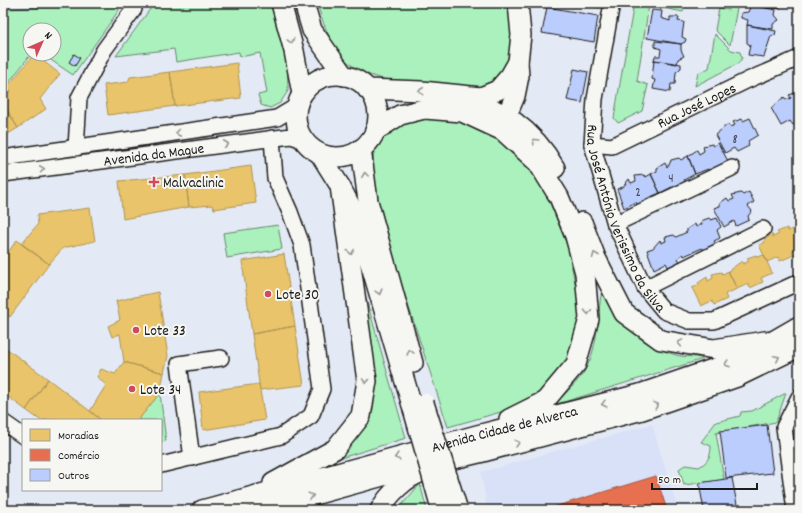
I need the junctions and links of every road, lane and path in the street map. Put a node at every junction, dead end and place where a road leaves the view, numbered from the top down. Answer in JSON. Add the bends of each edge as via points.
{"nodes":[{"id":1,"x":133,"y":3,"type":"edge"},
{"id":2,"x":281,"y":3,"type":"edge"},
{"id":3,"x":304,"y":3,"type":"edge"},
{"id":4,"x":518,"y":3,"type":"edge"},
{"id":5,"x":612,"y":3,"type":"edge"},
{"id":6,"x":799,"y":58,"type":"edge"},
{"id":7,"x":518,"y":62,"type":"junction"},
{"id":8,"x":344,"y":76,"type":"junction"},
{"id":9,"x":367,"y":89,"type":"junction"},
{"id":10,"x":460,"y":96,"type":"junction"},
{"id":11,"x":300,"y":100,"type":"junction"},
{"id":12,"x":425,"y":108,"type":"junction"},
{"id":13,"x":507,"y":115,"type":"junction"},
{"id":14,"x":375,"y":132,"type":"junction"},
{"id":15,"x":272,"y":138,"type":"junction"},
{"id":16,"x":303,"y":140,"type":"junction"},
{"id":17,"x":592,"y":144,"type":"junction"},
{"id":18,"x":76,"y":148,"type":"junction"},
{"id":19,"x":361,"y":149,"type":"junction"},
{"id":20,"x":320,"y":154,"type":"junction"},
{"id":21,"x":3,"y":158,"type":"edge"},
{"id":22,"x":732,"y":168,"type":"dead end"},
{"id":23,"x":3,"y":174,"type":"edge"},
{"id":24,"x":340,"y":186,"type":"junction"},
{"id":25,"x":615,"y":224,"type":"junction"},
{"id":26,"x":763,"y":229,"type":"dead end"},
{"id":27,"x":799,"y":282,"type":"edge"},
{"id":28,"x":645,"y":288,"type":"junction"},
{"id":29,"x":799,"y":326,"type":"edge"},
{"id":30,"x":774,"y":339,"type":"junction"},
{"id":31,"x":799,"y":347,"type":"edge"},
{"id":32,"x":221,"y":358,"type":"dead end"},
{"id":33,"x":799,"y":397,"type":"edge"},
{"id":34,"x":418,"y":406,"type":"junction"},
{"id":35,"x":5,"y":426,"type":"edge"},
{"id":36,"x":22,"y":435,"type":"edge"},
{"id":37,"x":478,"y":444,"type":"junction"},
{"id":38,"x":192,"y":458,"type":"junction"},
{"id":39,"x":162,"y":465,"type":"edge"},
{"id":40,"x":244,"y":498,"type":"junction"},
{"id":41,"x":449,"y":509,"type":"edge"},
{"id":42,"x":202,"y":510,"type":"edge"},
{"id":43,"x":260,"y":510,"type":"edge"},
{"id":44,"x":380,"y":510,"type":"edge"},
{"id":45,"x":795,"y":510,"type":"edge"}],
"edges":[{"from":1,"to":18,"type":"street","via":[[134,9],[104,50],[78,98]]},
{"from":2,"to":11,"type":"main road","one_way":true,"via":[[294,51]]},
{"from":3,"to":8,"type":"main road","via":[[312,30]]},
{"from":4,"to":7,"type":"main road","via":[[521,35]]},
{"from":5,"to":17,"type":"street","name":"Rua José António Verissimo da Silva","via":[[595,98]]},
{"from":6,"to":17,"type":"street","name":"Rua José Lopes","via":[[612,146]]},
{"from":7,"to":10,"type":"main road","via":[[498,90],[481,97]]},
{"from":7,"to":13,"type":"main road","via":[[519,76]]},
{"from":8,"to":9,"type":"main road","via":[[357,80]]},
{"from":8,"to":11,"type":"main road","via":[[320,78],[310,85]]},
{"from":10,"to":9,"type":"main road","one_way":true,"via":[[422,91]]},
{"from":9,"to":14,"type":"main road","via":[[374,98],[377,109]]},
{"from":10,"to":13,"type":"main road","via":[[482,102]]},
{"from":11,"to":16,"type":"main road","via":[[296,118]]},
{"from":11,"to":18,"type":"street","name":"Avenida da Mague","one_way":true,"via":[[277,118]]},
{"from":12,"to":13,"type":"main road","via":[[463,105],[495,117]]},
{"from":12,"to":14,"type":"main road","via":[[400,115]]},
{"from":12,"to":37,"type":"main road","one_way":true,"via":[[462,112],[503,131],[538,163],[559,197],[575,236],[584,273],[589,319],[576,364],[545,401]]},
{"from":30,"to":13,"type":"main road","one_way":true,"via":[[714,349],[661,340],[624,313],[596,258],[569,193],[552,162]]},
{"from":14,"to":19,"type":"main road"},
{"from":15,"to":16,"type":"street","name":"Avenida da Mague","via":[[291,136]]},
{"from":23,"to":15,"type":"street","name":"Avenida da Mague","one_way":true},
{"from":15,"to":38,"type":"street","via":[[275,178],[302,245],[322,389],[311,416],[281,436]]},
{"from":16,"to":20,"type":"main road"},
{"from":17,"to":25,"type":"street","name":"Rua José António Verissimo da Silva"},
{"from":18,"to":21,"type":"street","name":"Avenida da Mague"},
{"from":19,"to":20,"type":"main road","via":[[352,155],[341,157]]},
{"from":34,"to":19,"type":"main road","one_way":true,"via":[[368,201]]},
{"from":20,"to":24,"type":"main road"},
{"from":22,"to":25,"type":"street"},
{"from":24,"to":34,"type":"main road","one_way":true,"via":[[352,211]]},
{"from":24,"to":40,"type":"main road","one_way":true,"via":[[368,381],[361,416],[336,449]]},
{"from":25,"to":28,"type":"street","name":"Rua José António Verissimo da Silva"},
{"from":26,"to":28,"type":"street"},
{"from":27,"to":28,"type":"street","name":"Rua José António Verissimo da Silva","via":[[714,321],[689,321],[664,311]]},
{"from":29,"to":30,"type":"main road","name":"Avenida Cidade de Alverca"},
{"from":30,"to":37,"type":"main road","name":"Avenida Cidade de Alverca","one_way":true,"via":[[742,359],[640,394]]},
{"from":37,"to":31,"type":"main road","name":"Avenida Cidade de Alverca","one_way":true,"via":[[642,410],[737,377]]},
{"from":32,"to":38,"type":"street","via":[[179,364]]},
{"from":33,"to":45,"type":"street","via":[[784,427]]},
{"from":34,"to":41,"type":"main road","bridge":true},
{"from":35,"to":36,"type":"street"},
{"from":37,"to":40,"type":"main road","name":"Avenida Cidade de Alverca","one_way":true},
{"from":43,"to":37,"type":"main road","name":"Avenida Cidade de Alverca","one_way":true,"via":[[390,474]]},
{"from":37,"to":44,"type":"main road","via":[[419,473],[402,485]]},
{"from":38,"to":39,"type":"street"},
{"from":40,"to":42,"type":"main road","name":"Avenida Cidade de Alverca"}]}
